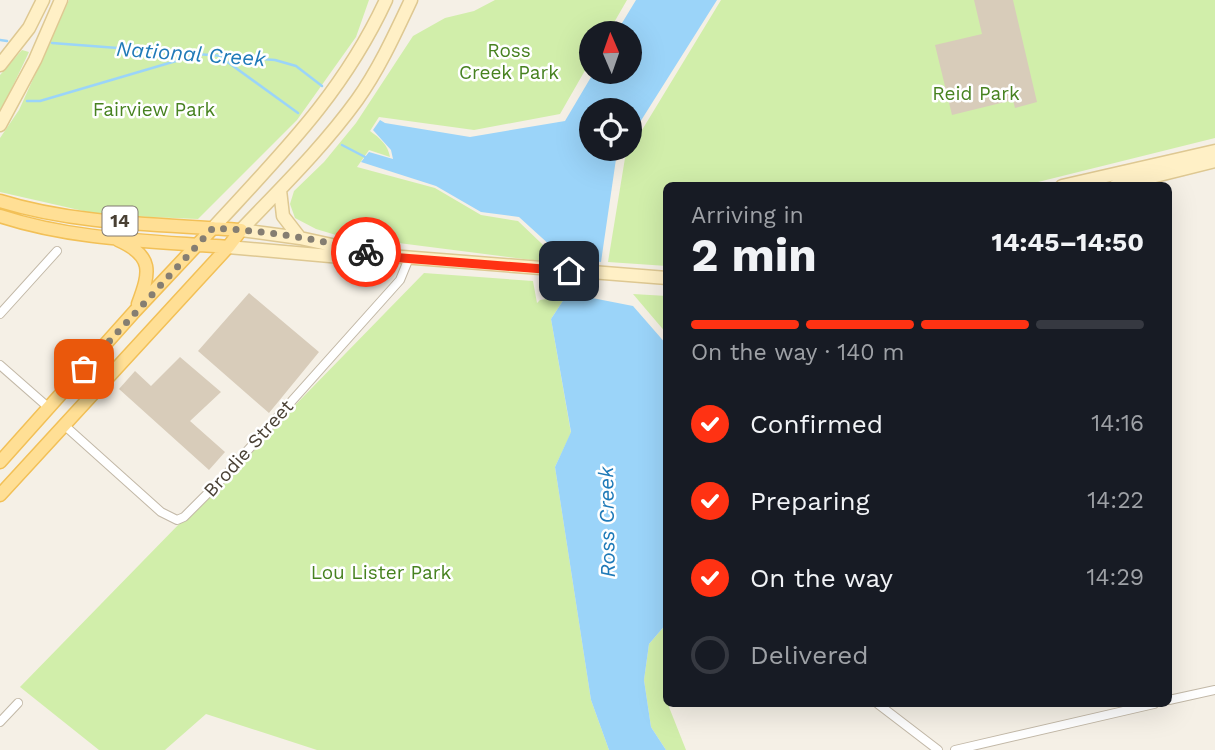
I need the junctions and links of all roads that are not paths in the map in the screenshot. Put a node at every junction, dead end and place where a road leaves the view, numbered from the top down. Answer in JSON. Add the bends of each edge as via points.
{"nodes":[{"id":1,"x":43,"y":0,"type":"edge"},
{"id":2,"x":61,"y":0,"type":"edge"},
{"id":3,"x":386,"y":0,"type":"edge"},
{"id":4,"x":411,"y":0,"type":"edge"},
{"id":5,"x":4,"y":60,"type":"edge"},
{"id":6,"x":0,"y":125,"type":"edge"},
{"id":7,"x":1215,"y":151,"type":"edge"},
{"id":8,"x":1215,"y":162,"type":"edge"},
{"id":9,"x":1079,"y":182,"type":"edge"},
{"id":10,"x":1132,"y":182,"type":"edge"},
{"id":11,"x":280,"y":190,"type":"junction"},
{"id":12,"x":1,"y":201,"type":"edge"},
{"id":13,"x":0,"y":216,"type":"edge"},
{"id":14,"x":213,"y":228,"type":"junction"},
{"id":15,"x":242,"y":230,"type":"junction"},
{"id":16,"x":112,"y":238,"type":"junction"},
{"id":17,"x":300,"y":238,"type":"junction"},
{"id":18,"x":196,"y":244,"type":"junction"},
{"id":19,"x":228,"y":247,"type":"junction"},
{"id":20,"x":57,"y":251,"type":"dead end"},
{"id":21,"x":377,"y":256,"type":"junction"},
{"id":22,"x":409,"y":258,"type":"junction"},
{"id":23,"x":663,"y":278,"type":"edge"},
{"id":24,"x":135,"y":311,"type":"junction"},
{"id":25,"x":0,"y":314,"type":"edge"},
{"id":26,"x":0,"y":365,"type":"edge"},
{"id":27,"x":49,"y":408,"type":"junction"},
{"id":28,"x":64,"y":425,"type":"junction"},
{"id":29,"x":0,"y":462,"type":"edge"},
{"id":30,"x":0,"y":495,"type":"edge"},
{"id":31,"x":1215,"y":690,"type":"edge"},
{"id":32,"x":1172,"y":699,"type":"edge"},
{"id":33,"x":18,"y":703,"type":"dead end"},
{"id":34,"x":882,"y":707,"type":"edge"},
{"id":35,"x":1141,"y":707,"type":"edge"},
{"id":36,"x":0,"y":722,"type":"edge"},
{"id":37,"x":938,"y":750,"type":"edge"},
{"id":38,"x":955,"y":750,"type":"edge"}],
"edges":[{"from":1,"to":5,"type":"main road","via":[[29,28]]},
{"from":2,"to":6,"type":"main road"},
{"from":3,"to":14,"type":"main road","via":[[328,99]]},
{"from":4,"to":11,"type":"main road","via":[[358,98]]},
{"from":7,"to":9,"type":"main road"},
{"from":8,"to":10,"type":"main road"},
{"from":11,"to":15,"type":"main road"},
{"from":11,"to":17,"type":"main road","via":[[283,216]]},
{"from":12,"to":14,"type":"main road","number":"14","via":[[80,218]]},
{"from":13,"to":16,"type":"main road","number":"14"},
{"from":14,"to":15,"type":"main road","number":"14"},
{"from":14,"to":18,"type":"main road"},
{"from":15,"to":17,"type":"main road","number":"14"},
{"from":15,"to":19,"type":"main road"},
{"from":16,"to":18,"type":"main road","number":"14"},
{"from":16,"to":24,"type":"main road","via":[[131,247],[147,264]]},
{"from":17,"to":21,"type":"main road","number":"14"},
{"from":18,"to":19,"type":"main road","number":"14"},
{"from":18,"to":24,"type":"main road"},
{"from":19,"to":21,"type":"main road","number":"14"},
{"from":19,"to":28,"type":"main road"},
{"from":20,"to":25,"type":"street"},
{"from":21,"to":22,"type":"main road","number":"14"},
{"from":22,"to":23,"type":"main road","number":"14"},
{"from":22,"to":28,"type":"street","name":"Brodie Street","via":[[400,280],[184,517],[177,520],[161,512]]},
{"from":24,"to":27,"type":"main road"},
{"from":26,"to":27,"type":"street"},
{"from":27,"to":29,"type":"main road"},
{"from":28,"to":30,"type":"main road"},
{"from":31,"to":32,"type":"street"},
{"from":33,"to":36,"type":"street"},
{"from":34,"to":37,"type":"street"},
{"from":35,"to":38,"type":"street"}]}
